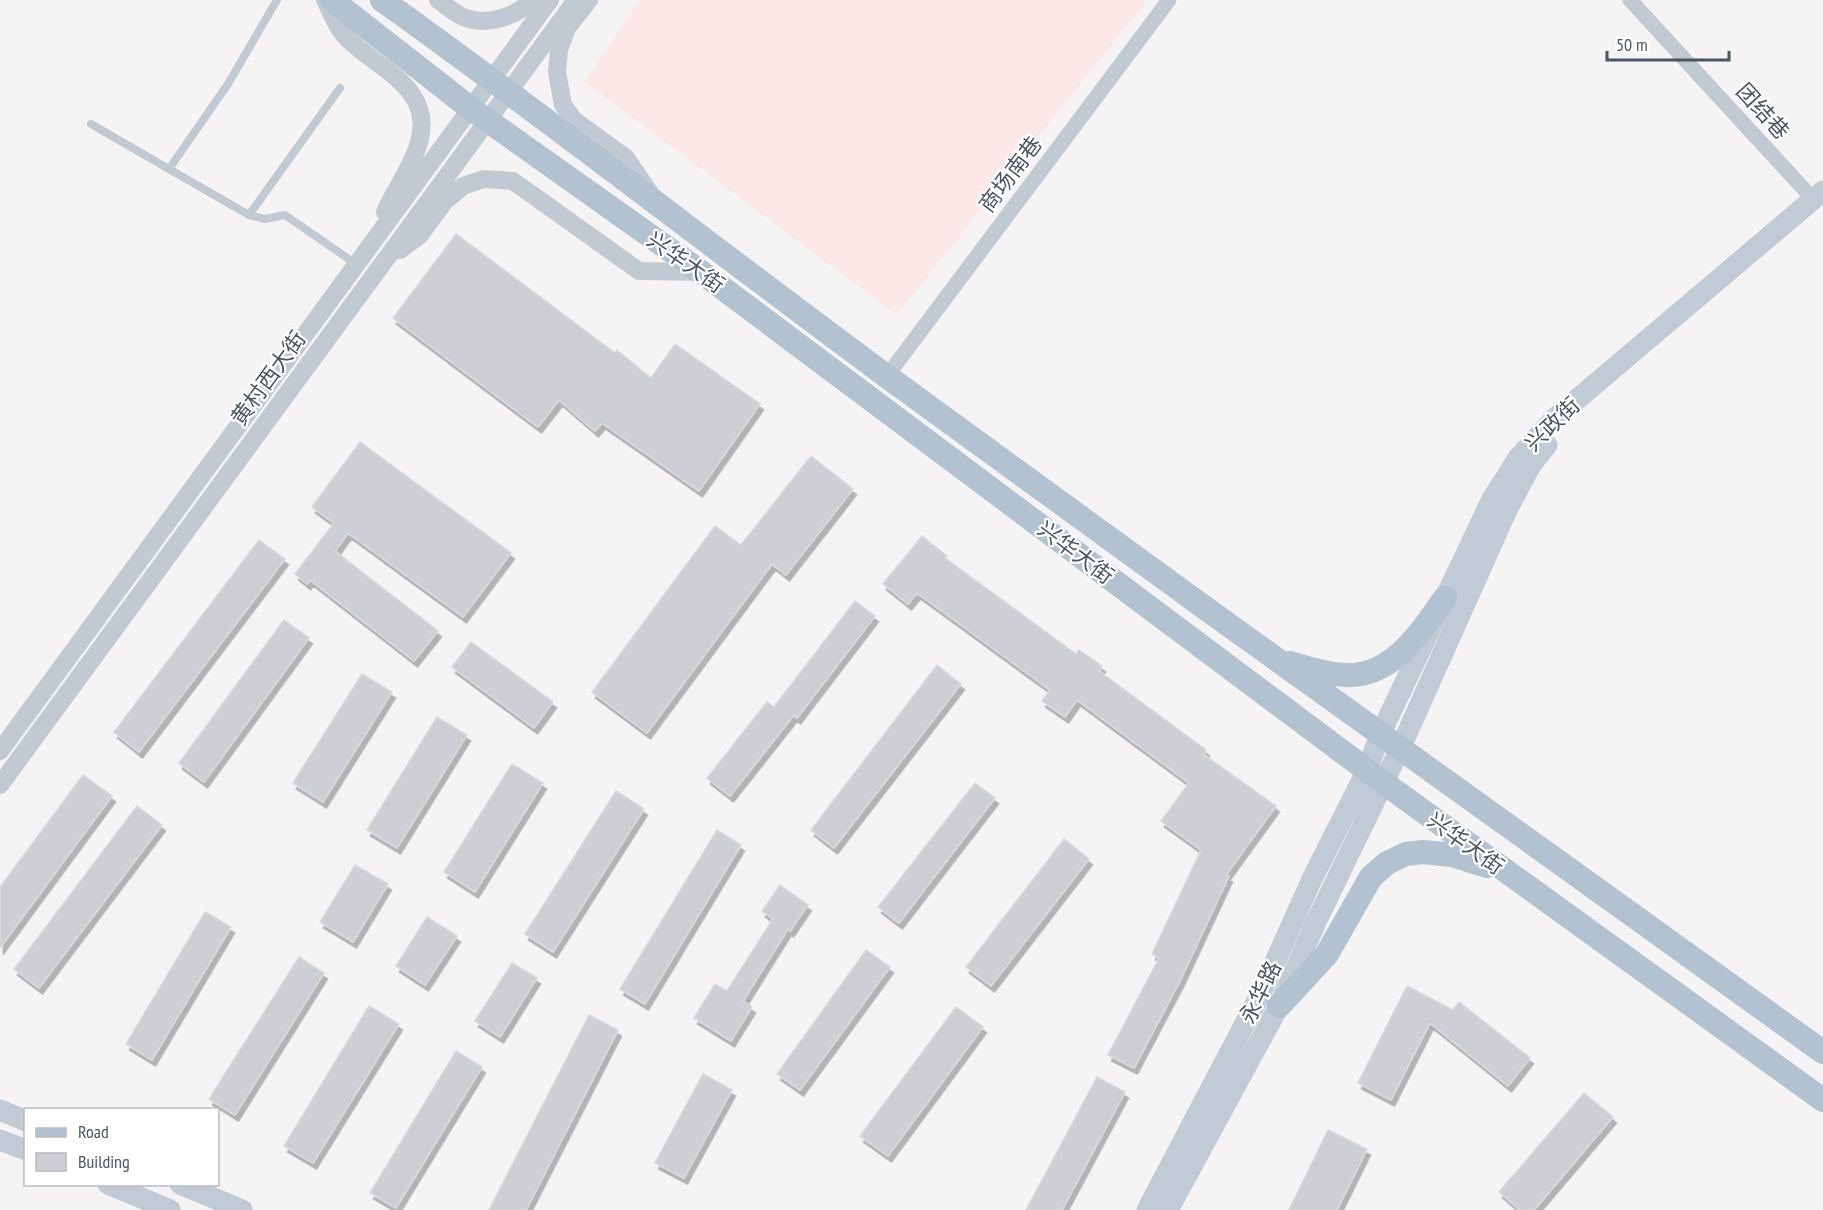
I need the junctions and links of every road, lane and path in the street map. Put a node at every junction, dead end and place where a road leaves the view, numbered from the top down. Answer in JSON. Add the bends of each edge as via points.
{"nodes":[{"id":1,"x":277,"y":0,"type":"edge"},
{"id":2,"x":325,"y":0,"type":"edge"},
{"id":3,"x":332,"y":0,"type":"edge"},
{"id":4,"x":382,"y":0,"type":"edge"},
{"id":5,"x":438,"y":0,"type":"edge"},
{"id":6,"x":532,"y":0,"type":"edge"},
{"id":7,"x":550,"y":0,"type":"edge"},
{"id":8,"x":576,"y":0,"type":"edge"},
{"id":9,"x":589,"y":0,"type":"edge"},
{"id":10,"x":1169,"y":0,"type":"edge"},
{"id":11,"x":1630,"y":0,"type":"edge"},
{"id":12,"x":501,"y":84,"type":"junction"},
{"id":13,"x":340,"y":88,"type":"dead end"},
{"id":14,"x":479,"y":115,"type":"junction"},
{"id":15,"x":91,"y":124,"type":"dead end"},
{"id":16,"x":169,"y":169,"type":"junction"},
{"id":17,"x":1820,"y":198,"type":"edge"},
{"id":18,"x":657,"y":205,"type":"junction"},
{"id":19,"x":249,"y":215,"type":"junction"},
{"id":20,"x":374,"y":239,"type":"junction"},
{"id":21,"x":356,"y":264,"type":"junction"},
{"id":22,"x":382,"y":264,"type":"junction"},
{"id":23,"x":701,"y":272,"type":"junction"},
{"id":24,"x":886,"y":376,"type":"junction"},
{"id":25,"x":1446,"y":597,"type":"junction"},
{"id":26,"x":1277,"y":659,"type":"junction"},
{"id":27,"x":1380,"y":735,"type":"junction"},
{"id":28,"x":1400,"y":749,"type":"junction"},
{"id":29,"x":0,"y":751,"type":"edge"},
{"id":30,"x":1376,"y":776,"type":"junction"},
{"id":31,"x":0,"y":785,"type":"edge"},
{"id":32,"x":1526,"y":887,"type":"junction"},
{"id":33,"x":1279,"y":1006,"type":"junction"},
{"id":34,"x":1823,"y":1052,"type":"edge"},
{"id":35,"x":1823,"y":1100,"type":"edge"},
{"id":36,"x":0,"y":1110,"type":"edge"},
{"id":37,"x":24,"y":1119,"type":"edge"},
{"id":38,"x":0,"y":1140,"type":"edge"},
{"id":39,"x":24,"y":1149,"type":"edge"},
{"id":40,"x":110,"y":1186,"type":"edge"},
{"id":41,"x":182,"y":1186,"type":"edge"},
{"id":42,"x":170,"y":1210,"type":"edge"},
{"id":43,"x":242,"y":1210,"type":"edge"},
{"id":44,"x":1147,"y":1210,"type":"edge"},
{"id":45,"x":1168,"y":1210,"type":"edge"}],
"edges":[{"from":1,"to":16,"type":"lane","via":[[228,84]]},
{"from":2,"to":20,"type":"street","via":[[343,36],[402,83],[420,110],[419,144]]},
{"from":3,"to":14,"type":"main road","name":"兴华大街"},
{"from":4,"to":12,"type":"main road","name":"兴华大街"},
{"from":5,"to":6,"type":"street","via":[[466,18],[492,20],[520,11]]},
{"from":7,"to":12,"type":"street","name":"黄村西大街"},
{"from":8,"to":12,"type":"street","name":"黄村西大街"},
{"from":9,"to":18,"type":"street","via":[[567,28],[559,50],[557,72],[563,105],[574,120],[626,158]]},
{"from":10,"to":24,"type":"street","name":"商场南巷"},
{"from":11,"to":17,"type":"street","name":"团结巷"},
{"from":12,"to":14,"type":"street","name":"黄村西大街"},
{"from":12,"to":18,"type":"main road","name":"兴华大街"},
{"from":13,"to":19,"type":"lane"},
{"from":14,"to":20,"type":"street","name":"黄村西大街"},
{"from":14,"to":22,"type":"street","name":"黄村西大街"},
{"from":14,"to":23,"type":"main road","name":"兴华大街"},
{"from":15,"to":16,"type":"lane"},
{"from":16,"to":19,"type":"lane"},
{"from":17,"to":25,"type":"main road","name":"兴政街","via":[[1536,437],[1492,499]]},
{"from":17,"to":28,"type":"main road","name":"兴政街","via":[[1562,426],[1531,465]]},
{"from":18,"to":24,"type":"main road","name":"兴华大街"},
{"from":19,"to":21,"type":"lane","via":[[265,219],[285,215]]},
{"from":20,"to":21,"type":"street","name":"黄村西大街"},
{"from":21,"to":29,"type":"street","name":"黄村西大街"},
{"from":22,"to":23,"type":"street","via":[[420,235],[445,201],[463,186],[484,179],[513,181],[639,271]]},
{"from":22,"to":31,"type":"street","name":"黄村西大街"},
{"from":23,"to":30,"type":"main road","name":"兴华大街"},
{"from":24,"to":26,"type":"main road","name":"兴华大街"},
{"from":25,"to":26,"type":"main road","via":[[1418,636],[1393,660],[1367,671],[1345,675]]},
{"from":25,"to":27,"type":"main road","name":"兴政街"},
{"from":26,"to":27,"type":"main road","name":"兴华大街"},
{"from":27,"to":28,"type":"main road","name":"兴华大街"},
{"from":27,"to":30,"type":"main road","name":"兴政街"},
{"from":28,"to":30,"type":"main road","name":"兴政街"},
{"from":28,"to":34,"type":"main road","name":"兴华大街"},
{"from":30,"to":32,"type":"main road","name":"兴华大街"},
{"from":30,"to":33,"type":"main road","name":"永华路"},
{"from":30,"to":44,"type":"main road","name":"永华路","via":[[1312,879],[1261,993]]},
{"from":32,"to":33,"type":"main road","via":[[1492,868],[1452,855],[1406,854],[1387,863],[1371,877],[1327,954]]},
{"from":32,"to":35,"type":"main road","name":"兴华大街"},
{"from":33,"to":45,"type":"main road","name":"永华路"},
{"from":36,"to":37,"type":"main road"},
{"from":38,"to":39,"type":"main road"},
{"from":40,"to":42,"type":"main road"},
{"from":41,"to":43,"type":"main road"}]}
